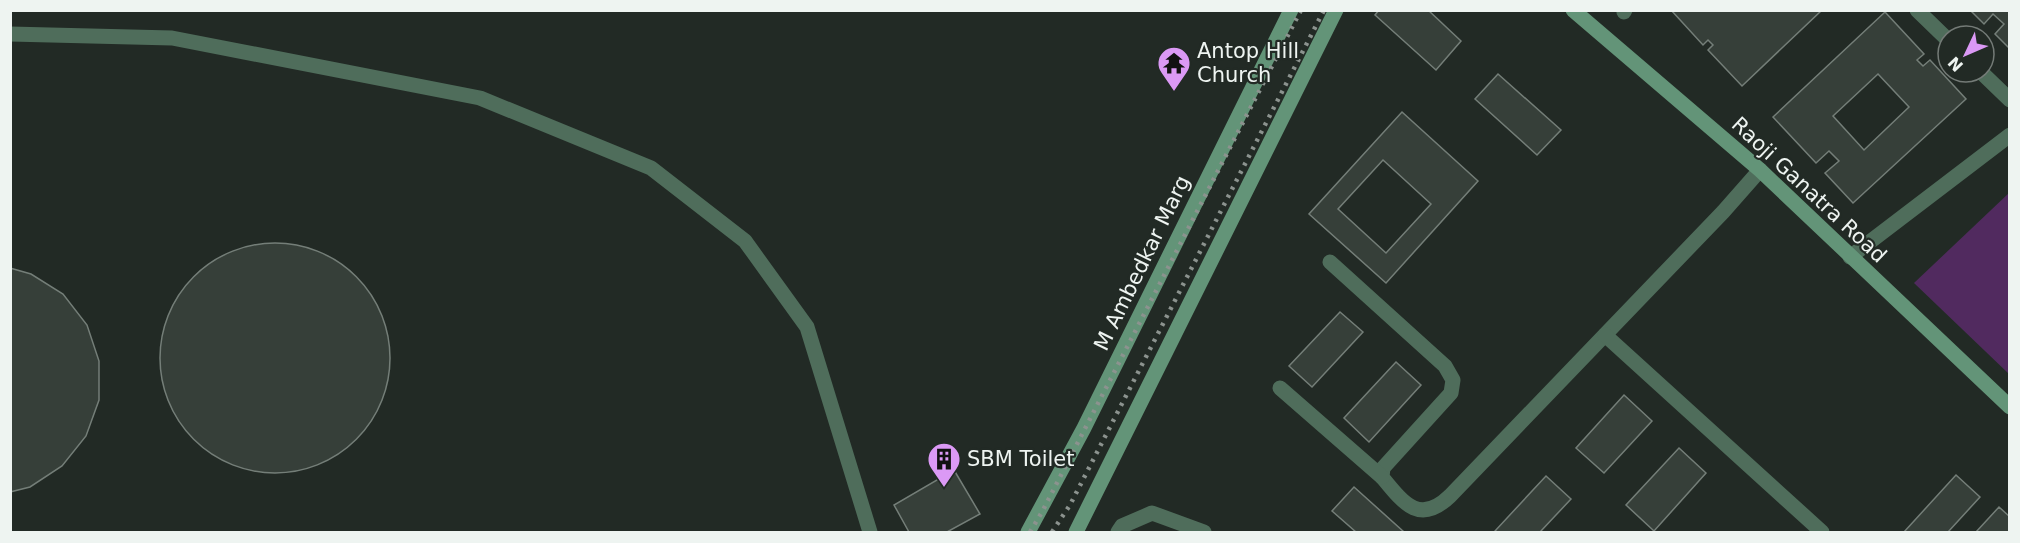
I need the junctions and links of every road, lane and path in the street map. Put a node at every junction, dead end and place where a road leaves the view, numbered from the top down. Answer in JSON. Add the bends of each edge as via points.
{"nodes":[{"id":1,"x":1291,"y":10,"type":"edge"},
{"id":2,"x":1336,"y":10,"type":"edge"},
{"id":3,"x":1574,"y":10,"type":"edge"},
{"id":4,"x":1917,"y":10,"type":"edge"},
{"id":5,"x":1936,"y":28,"type":"edge"},
{"id":6,"x":10,"y":34,"type":"edge"},
{"id":7,"x":1993,"y":84,"type":"edge"},
{"id":8,"x":2010,"y":100,"type":"edge"},
{"id":9,"x":2010,"y":135,"type":"edge"},
{"id":10,"x":1760,"y":170,"type":"junction"},
{"id":11,"x":1850,"y":257,"type":"junction"},
{"id":12,"x":1330,"y":262,"type":"dead end"},
{"id":13,"x":1605,"y":335,"type":"junction"},
{"id":14,"x":1280,"y":388,"type":"dead end"},
{"id":15,"x":2010,"y":407,"type":"edge"},
{"id":16,"x":1382,"y":477,"type":"junction"},
{"id":17,"x":870,"y":532,"type":"edge"},
{"id":18,"x":1028,"y":532,"type":"edge"},
{"id":19,"x":1076,"y":532,"type":"edge"},
{"id":20,"x":1118,"y":532,"type":"edge"},
{"id":21,"x":1204,"y":532,"type":"edge"},
{"id":22,"x":1822,"y":532,"type":"edge"}],
"edges":[{"from":1,"to":18,"type":"main road","name":"M Ambedkar Marg"},
{"from":2,"to":19,"type":"main road"},
{"from":3,"to":10,"type":"main road","name":"Raoji Ganatra Road"},
{"from":4,"to":5,"type":"street"},
{"from":6,"to":17,"type":"street","via":[[172,39],[480,98],[651,168],[745,241],[807,327]]},
{"from":7,"to":8,"type":"street"},
{"from":9,"to":11,"type":"street"},
{"from":10,"to":11,"type":"main road","name":"Raoji Ganatra Road"},
{"from":10,"to":13,"type":"street"},
{"from":11,"to":15,"type":"main road","name":"Raoji Ganatra Road"},
{"from":12,"to":16,"type":"street","via":[[1445,366],[1454,380],[1451,393],[1383,468]]},
{"from":13,"to":16,"type":"street","via":[[1437,509],[1417,511]]},
{"from":13,"to":22,"type":"street"},
{"from":14,"to":16,"type":"street"},
{"from":20,"to":21,"type":"street","via":[[1122,526],[1152,513]]}]}
